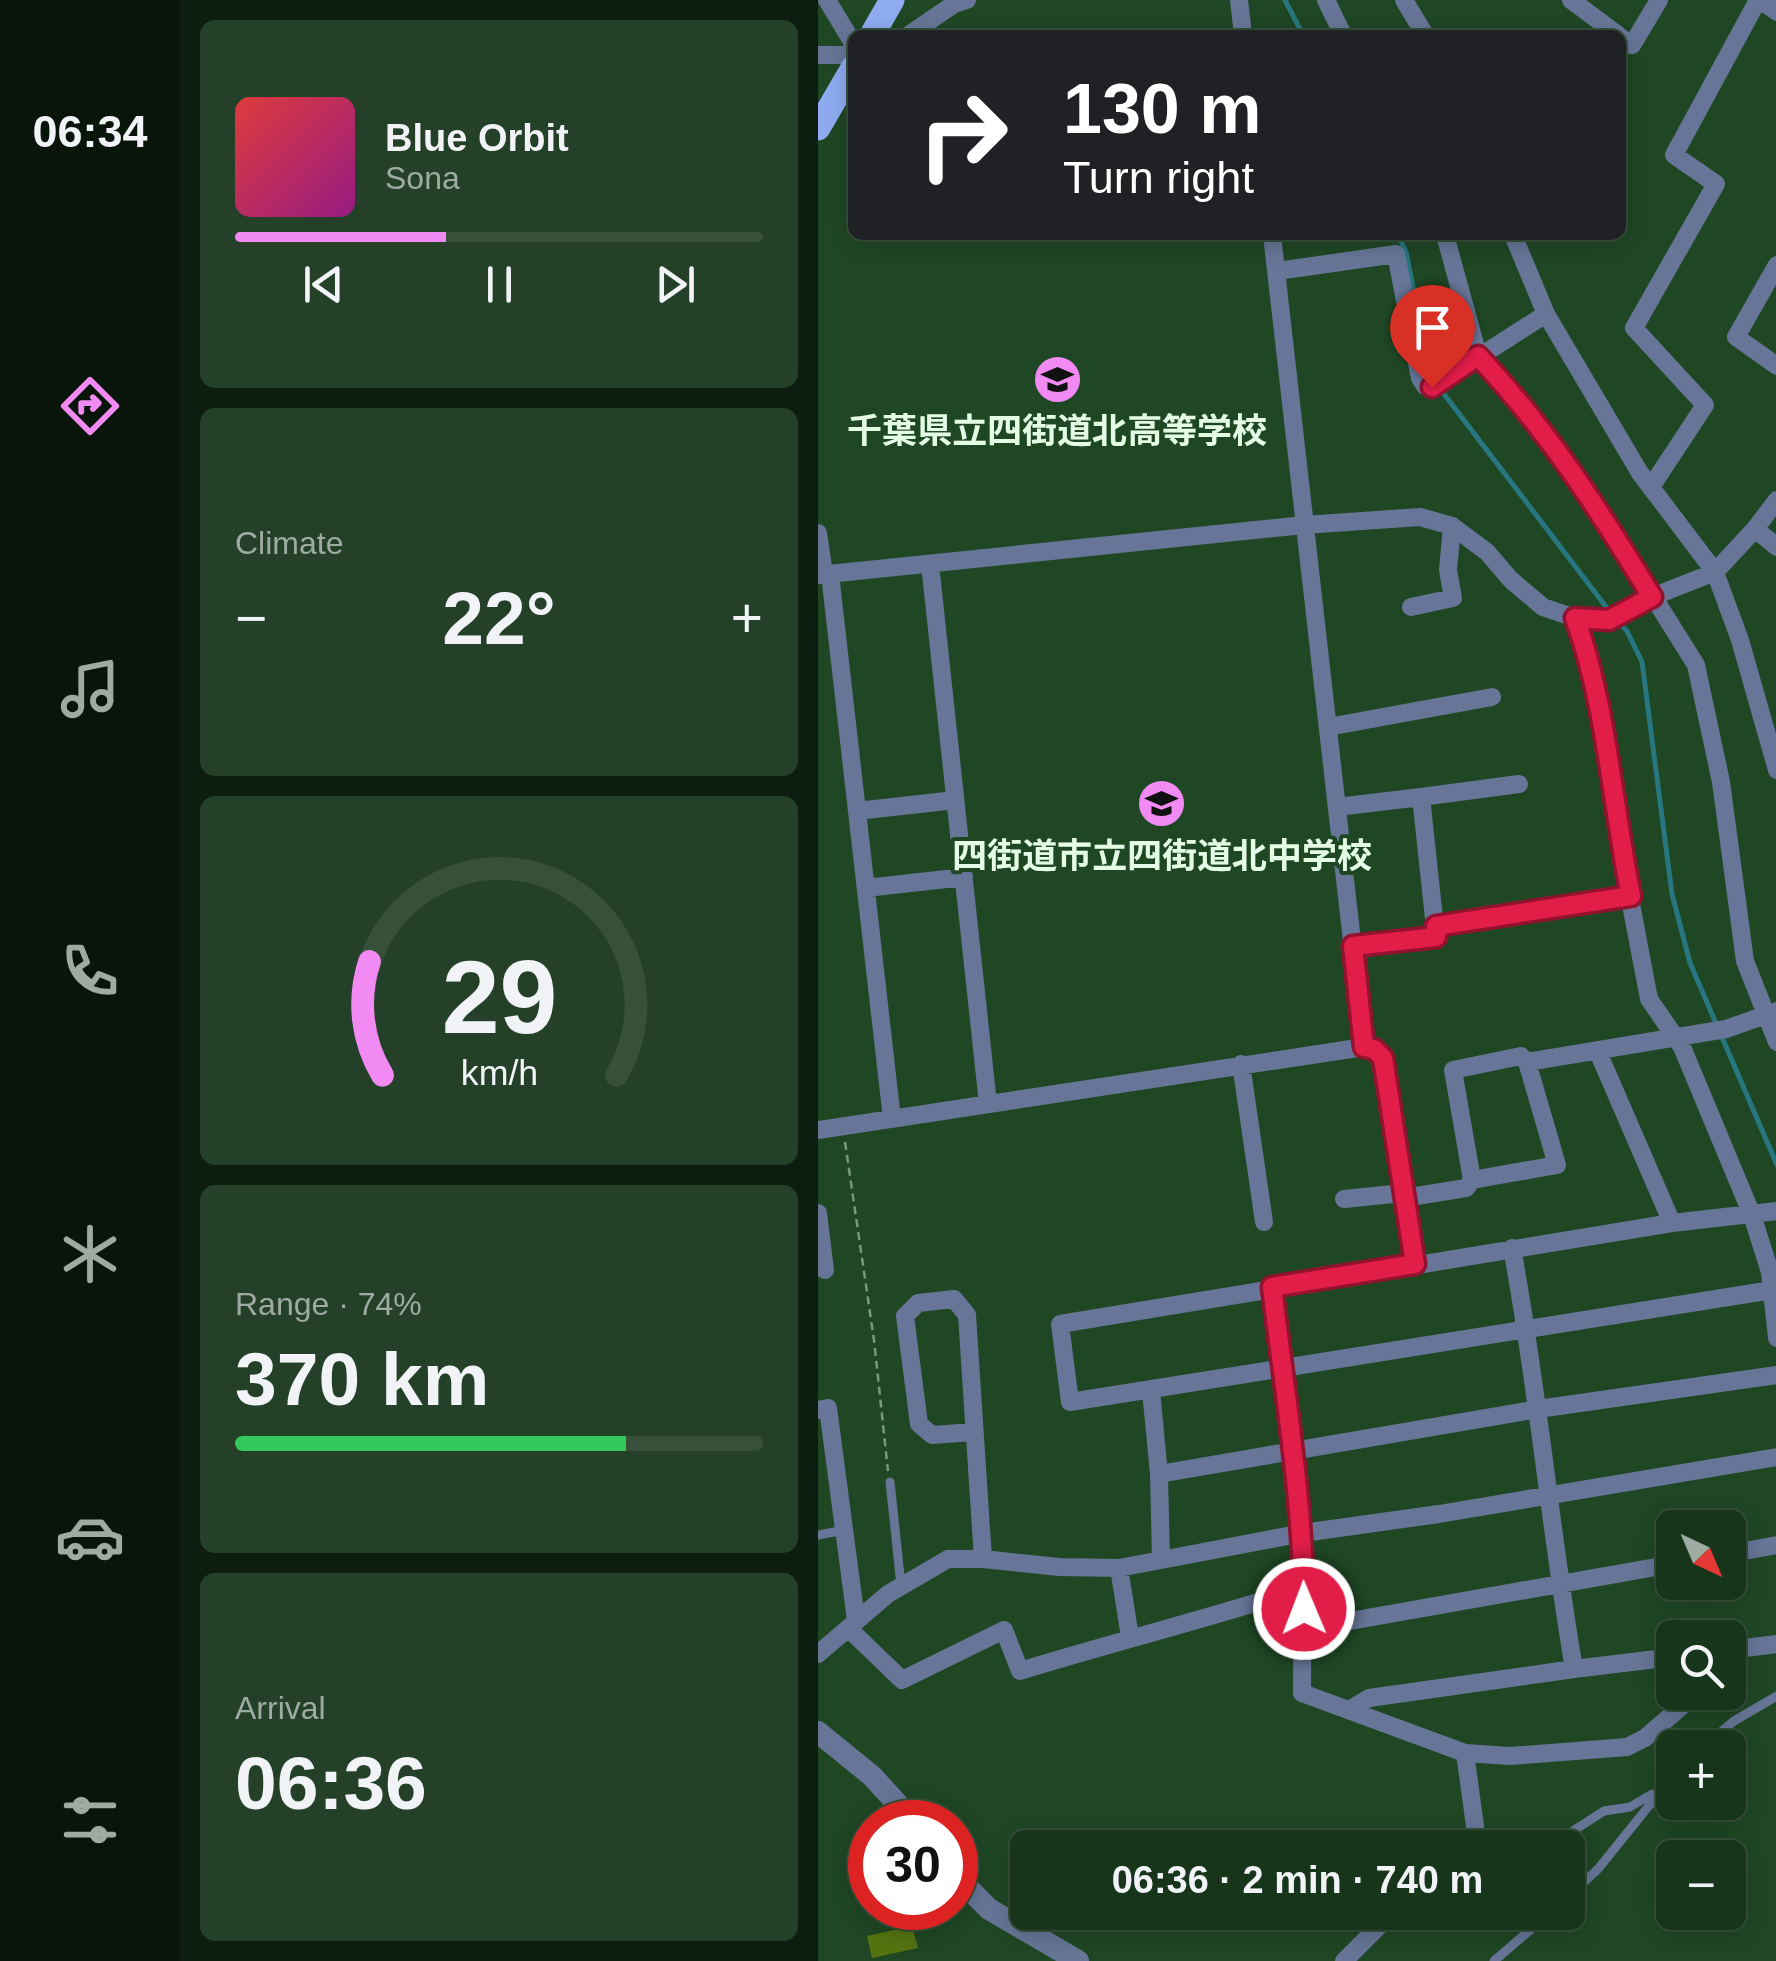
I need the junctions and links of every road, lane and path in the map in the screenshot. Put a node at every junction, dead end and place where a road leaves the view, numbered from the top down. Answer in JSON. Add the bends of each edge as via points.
{"nodes":[{"id":1,"x":827,"y":0,"type":"edge"},
{"id":2,"x":1238,"y":0,"type":"edge"},
{"id":3,"x":1326,"y":0,"type":"edge"},
{"id":4,"x":1404,"y":0,"type":"edge"},
{"id":5,"x":1571,"y":0,"type":"edge"},
{"id":6,"x":1659,"y":0,"type":"edge"},
{"id":7,"x":1759,"y":0,"type":"edge"},
{"id":8,"x":958,"y":2,"type":"edge"},
{"id":9,"x":1776,"y":12,"type":"edge"},
{"id":10,"x":916,"y":30,"type":"edge"},
{"id":11,"x":1243,"y":30,"type":"edge"},
{"id":12,"x":1341,"y":30,"type":"edge"},
{"id":13,"x":1422,"y":30,"type":"edge"},
{"id":14,"x":1611,"y":30,"type":"edge"},
{"id":15,"x":848,"y":35,"type":"edge"},
{"id":16,"x":1626,"y":41,"type":"edge"},
{"id":17,"x":818,"y":55,"type":"edge"},
{"id":18,"x":848,"y":55,"type":"edge"},
{"id":19,"x":848,"y":77,"type":"edge"},
{"id":20,"x":818,"y":128,"type":"edge"},
{"id":21,"x":1273,"y":240,"type":"edge"},
{"id":22,"x":1447,"y":240,"type":"edge"},
{"id":23,"x":1515,"y":240,"type":"edge"},
{"id":24,"x":1776,"y":265,"type":"edge"},
{"id":25,"x":1276,"y":271,"type":"junction"},
{"id":26,"x":1546,"y":314,"type":"junction"},
{"id":27,"x":1478,"y":356,"type":"junction"},
{"id":28,"x":1776,"y":366,"type":"edge"},
{"id":29,"x":1651,"y":487,"type":"junction"},
{"id":30,"x":1776,"y":500,"type":"edge"},
{"id":31,"x":1304,"y":525,"type":"junction"},
{"id":32,"x":1452,"y":526,"type":"junction"},
{"id":33,"x":1755,"y":529,"type":"junction"},
{"id":34,"x":818,"y":532,"type":"edge"},
{"id":35,"x":1776,"y":547,"type":"edge"},
{"id":36,"x":930,"y":564,"type":"junction"},
{"id":37,"x":1714,"y":572,"type":"junction"},
{"id":38,"x":824,"y":574,"type":"edge"},
{"id":39,"x":1652,"y":597,"type":"junction"},
{"id":40,"x":1411,"y":607,"type":"dead end"},
{"id":41,"x":1575,"y":618,"type":"junction"},
{"id":42,"x":1492,"y":697,"type":"dead end"},
{"id":43,"x":1328,"y":728,"type":"junction"},
{"id":44,"x":1776,"y":770,"type":"edge"},
{"id":45,"x":1519,"y":784,"type":"dead end"},
{"id":46,"x":1421,"y":797,"type":"junction"},
{"id":47,"x":956,"y":800,"type":"junction"},
{"id":48,"x":1337,"y":807,"type":"junction"},
{"id":49,"x":857,"y":811,"type":"junction"},
{"id":50,"x":964,"y":877,"type":"junction"},
{"id":51,"x":866,"y":888,"type":"junction"},
{"id":52,"x":1631,"y":896,"type":"junction"},
{"id":53,"x":1436,"y":926,"type":"junction"},
{"id":54,"x":1353,"y":946,"type":"junction"},
{"id":55,"x":1771,"y":1014,"type":"edge"},
{"id":56,"x":1675,"y":1038,"type":"junction"},
{"id":57,"x":1776,"y":1042,"type":"edge"},
{"id":58,"x":1364,"y":1047,"type":"junction"},
{"id":59,"x":1598,"y":1052,"type":"junction"},
{"id":60,"x":1527,"y":1062,"type":"junction"},
{"id":61,"x":1241,"y":1064,"type":"junction"},
{"id":62,"x":988,"y":1104,"type":"junction"},
{"id":63,"x":892,"y":1119,"type":"junction"},
{"id":64,"x":842,"y":1126,"type":"junction"},
{"id":65,"x":818,"y":1130,"type":"edge"},
{"id":66,"x":1472,"y":1180,"type":"junction"},
{"id":67,"x":1404,"y":1198,"type":"junction"},
{"id":68,"x":1344,"y":1199,"type":"dead end"},
{"id":69,"x":1776,"y":1211,"type":"edge"},
{"id":70,"x":818,"y":1213,"type":"edge"},
{"id":71,"x":1752,"y":1214,"type":"junction"},
{"id":72,"x":1264,"y":1222,"type":"dead end"},
{"id":73,"x":1672,"y":1223,"type":"junction"},
{"id":74,"x":1512,"y":1248,"type":"junction"},
{"id":75,"x":1415,"y":1264,"type":"junction"},
{"id":76,"x":825,"y":1270,"type":"dead end"},
{"id":77,"x":1272,"y":1287,"type":"junction"},
{"id":78,"x":1772,"y":1290,"type":"junction"},
{"id":79,"x":1527,"y":1328,"type":"junction"},
{"id":80,"x":1776,"y":1338,"type":"edge"},
{"id":81,"x":1282,"y":1369,"type":"junction"},
{"id":82,"x":1776,"y":1375,"type":"edge"},
{"id":83,"x":1151,"y":1391,"type":"junction"},
{"id":84,"x":1538,"y":1409,"type":"junction"},
{"id":85,"x":818,"y":1410,"type":"edge"},
{"id":86,"x":974,"y":1432,"type":"junction"},
{"id":87,"x":1296,"y":1451,"type":"junction"},
{"id":88,"x":1776,"y":1457,"type":"edge"},
{"id":89,"x":1159,"y":1474,"type":"junction"},
{"id":90,"x":890,"y":1482,"type":"joint"},
{"id":91,"x":1548,"y":1494,"type":"junction"},
{"id":92,"x":844,"y":1530,"type":"junction"},
{"id":93,"x":1304,"y":1533,"type":"junction"},
{"id":94,"x":818,"y":1535,"type":"edge"},
{"id":95,"x":1776,"y":1545,"type":"edge"},
{"id":96,"x":1746,"y":1551,"type":"edge"},
{"id":97,"x":983,"y":1558,"type":"junction"},
{"id":98,"x":1162,"y":1560,"type":"junction"},
{"id":99,"x":1656,"y":1567,"type":"edge"},
{"id":100,"x":1119,"y":1568,"type":"junction"},
{"id":101,"x":901,"y":1585,"type":"junction"},
{"id":102,"x":1560,"y":1586,"type":"junction"},
{"id":103,"x":1304,"y":1588,"type":"junction"},
{"id":104,"x":852,"y":1624,"type":"junction"},
{"id":105,"x":1305,"y":1629,"type":"junction"},
{"id":106,"x":1130,"y":1637,"type":"junction"},
{"id":107,"x":1776,"y":1644,"type":"edge"},
{"id":108,"x":1746,"y":1650,"type":"edge"},
{"id":109,"x":818,"y":1654,"type":"edge"},
{"id":110,"x":1656,"y":1659,"type":"edge"},
{"id":111,"x":1574,"y":1669,"type":"junction"},
{"id":112,"x":1776,"y":1696,"type":"edge"},
{"id":113,"x":1351,"y":1709,"type":"junction"},
{"id":114,"x":1677,"y":1710,"type":"edge"},
{"id":115,"x":1723,"y":1730,"type":"edge"},
{"id":116,"x":818,"y":1732,"type":"edge"},
{"id":117,"x":1465,"y":1753,"type":"junction"},
{"id":118,"x":1656,"y":1791,"type":"edge"},
{"id":119,"x":1656,"y":1793,"type":"edge"},
{"id":120,"x":894,"y":1800,"type":"edge"},
{"id":121,"x":1476,"y":1830,"type":"edge"},
{"id":122,"x":1575,"y":1830,"type":"edge"},
{"id":123,"x":1585,"y":1881,"type":"edge"},
{"id":124,"x":978,"y":1897,"type":"edge"},
{"id":125,"x":1375,"y":1930,"type":"edge"},
{"id":126,"x":1530,"y":1930,"type":"edge"},
{"id":127,"x":1078,"y":1961,"type":"edge"},
{"id":128,"x":1344,"y":1961,"type":"edge"},
{"id":129,"x":1494,"y":1961,"type":"edge"}],
"edges":[{"from":1,"to":15,"type":"street"},
{"from":2,"to":11,"type":"street"},
{"from":3,"to":12,"type":"street"},
{"from":4,"to":13,"type":"street"},
{"from":5,"to":14,"type":"street"},
{"from":6,"to":16,"type":"street","via":[[1632,46]]},
{"from":7,"to":9,"type":"street"},
{"from":7,"to":29,"type":"street","via":[[1674,155],[1716,184],[1634,328],[1705,406]]},
{"from":8,"to":10,"type":"street"},
{"from":17,"to":18,"type":"street"},
{"from":19,"to":20,"type":"main road"},
{"from":21,"to":25,"type":"street"},
{"from":22,"to":27,"type":"street"},
{"from":23,"to":26,"type":"street"},
{"from":24,"to":28,"type":"street","via":[[1736,337]]},
{"from":25,"to":27,"type":"street","via":[[1396,254],[1424,386]]},
{"from":25,"to":31,"type":"street"},
{"from":26,"to":27,"type":"street"},
{"from":26,"to":29,"type":"street"},
{"from":27,"to":39,"type":"street","via":[[1579,478]]},
{"from":29,"to":37,"type":"street"},
{"from":30,"to":33,"type":"street"},
{"from":31,"to":32,"type":"street","via":[[1420,517]]},
{"from":31,"to":36,"type":"street"},
{"from":31,"to":43,"type":"street"},
{"from":32,"to":40,"type":"street","via":[[1453,598]]},
{"from":32,"to":41,"type":"street","via":[[1542,607]]},
{"from":33,"to":35,"type":"street"},
{"from":33,"to":37,"type":"street"},
{"from":34,"to":38,"type":"street"},
{"from":36,"to":38,"type":"street"},
{"from":36,"to":47,"type":"street"},
{"from":37,"to":39,"type":"street"},
{"from":37,"to":44,"type":"street"},
{"from":38,"to":49,"type":"street"},
{"from":39,"to":41,"type":"street","via":[[1616,618]]},
{"from":39,"to":55,"type":"street","via":[[1696,665],[1721,782],[1745,961]]},
{"from":41,"to":52,"type":"street","via":[[1596,686]]},
{"from":42,"to":43,"type":"street"},
{"from":43,"to":48,"type":"street"},
{"from":45,"to":46,"type":"street"},
{"from":46,"to":48,"type":"street"},
{"from":46,"to":53,"type":"street"},
{"from":47,"to":49,"type":"street"},
{"from":47,"to":50,"type":"street"},
{"from":48,"to":54,"type":"street"},
{"from":49,"to":51,"type":"street"},
{"from":50,"to":51,"type":"street"},
{"from":50,"to":62,"type":"street"},
{"from":51,"to":63,"type":"street"},
{"from":52,"to":53,"type":"street"},
{"from":52,"to":56,"type":"street","via":[[1649,1000]]},
{"from":53,"to":54,"type":"street","via":[[1436,937]]},
{"from":54,"to":58,"type":"street"},
{"from":55,"to":56,"type":"street"},
{"from":55,"to":57,"type":"street"},
{"from":56,"to":59,"type":"street"},
{"from":56,"to":71,"type":"street"},
{"from":58,"to":61,"type":"street"},
{"from":58,"to":67,"type":"street","via":[[1383,1058]]},
{"from":59,"to":60,"type":"street"},
{"from":59,"to":73,"type":"street"},
{"from":60,"to":66,"type":"street","via":[[1521,1056],[1453,1070]]},
{"from":60,"to":66,"type":"street","via":[[1557,1164]]},
{"from":61,"to":62,"type":"street"},
{"from":61,"to":72,"type":"street"},
{"from":62,"to":63,"type":"street"},
{"from":63,"to":64,"type":"street"},
{"from":64,"to":65,"type":"street"},
{"from":64,"to":90,"type":"path"},
{"from":66,"to":67,"type":"street","via":[[1466,1188]]},
{"from":67,"to":68,"type":"street"},
{"from":67,"to":75,"type":"street"},
{"from":69,"to":71,"type":"street"},
{"from":70,"to":76,"type":"street"},
{"from":71,"to":73,"type":"street"},
{"from":71,"to":78,"type":"street"},
{"from":73,"to":74,"type":"street"},
{"from":74,"to":75,"type":"street"},
{"from":74,"to":79,"type":"street"},
{"from":75,"to":77,"type":"street"},
{"from":77,"to":81,"type":"street"},
{"from":77,"to":83,"type":"street","via":[[1060,1324],[1070,1402]]},
{"from":78,"to":79,"type":"street"},
{"from":78,"to":80,"type":"street"},
{"from":79,"to":81,"type":"street"},
{"from":79,"to":84,"type":"street"},
{"from":81,"to":83,"type":"street"},
{"from":81,"to":87,"type":"street"},
{"from":82,"to":84,"type":"street"},
{"from":83,"to":89,"type":"street"},
{"from":84,"to":87,"type":"street"},
{"from":84,"to":91,"type":"street"},
{"from":85,"to":92,"type":"street","via":[[828,1408]]},
{"from":86,"to":86,"type":"street","via":[[967,1315],[954,1299],[918,1303],[905,1316],[919,1424],[932,1436]]},
{"from":86,"to":97,"type":"street"},
{"from":87,"to":89,"type":"street"},
{"from":87,"to":93,"type":"street"},
{"from":88,"to":91,"type":"street"},
{"from":89,"to":98,"type":"street"},
{"from":90,"to":101,"type":"lane"},
{"from":91,"to":93,"type":"street"},
{"from":91,"to":102,"type":"street"},
{"from":92,"to":94,"type":"lane"},
{"from":92,"to":104,"type":"street"},
{"from":93,"to":98,"type":"street"},
{"from":93,"to":103,"type":"street"},
{"from":95,"to":96,"type":"street"},
{"from":97,"to":100,"type":"street"},
{"from":97,"to":101,"type":"street","via":[[948,1558]]},
{"from":98,"to":100,"type":"street"},
{"from":99,"to":102,"type":"street"},
{"from":100,"to":106,"type":"street"},
{"from":101,"to":104,"type":"street"},
{"from":102,"to":105,"type":"street"},
{"from":102,"to":111,"type":"street"},
{"from":103,"to":105,"type":"street"},
{"from":103,"to":106,"type":"street"},
{"from":104,"to":106,"type":"street","via":[[902,1680],[1004,1630],[1020,1671]]},
{"from":104,"to":109,"type":"street"},
{"from":105,"to":113,"type":"street","via":[[1302,1693]]},
{"from":107,"to":108,"type":"street"},
{"from":110,"to":111,"type":"street"},
{"from":111,"to":113,"type":"street","via":[[1369,1698]]},
{"from":112,"to":115,"type":"lane"},
{"from":113,"to":117,"type":"street"},
{"from":114,"to":117,"type":"street","via":[[1627,1748]]},
{"from":116,"to":120,"type":"street"},
{"from":117,"to":121,"type":"street"},
{"from":118,"to":122,"type":"lane"},
{"from":119,"to":123,"type":"lane"},
{"from":124,"to":127,"type":"street"},
{"from":125,"to":128,"type":"street"},
{"from":126,"to":129,"type":"lane"}]}
